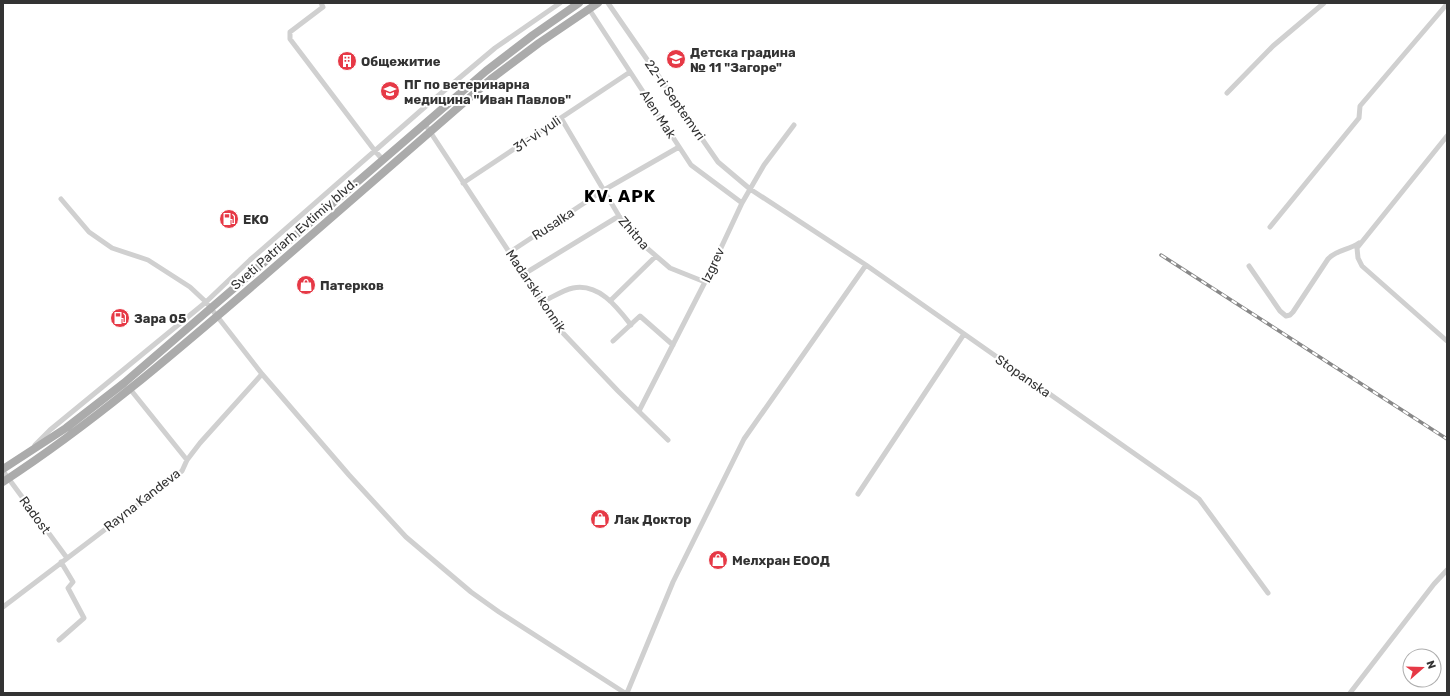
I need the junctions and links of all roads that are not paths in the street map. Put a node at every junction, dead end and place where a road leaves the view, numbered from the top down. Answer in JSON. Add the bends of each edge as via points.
{"nodes":[{"id":1,"x":321,"y":3,"type":"edge"},
{"id":2,"x":560,"y":3,"type":"edge"},
{"id":3,"x":579,"y":3,"type":"edge"},
{"id":4,"x":598,"y":3,"type":"edge"},
{"id":5,"x":608,"y":3,"type":"edge"},
{"id":6,"x":1324,"y":3,"type":"edge"},
{"id":7,"x":1447,"y":4,"type":"edge"},
{"id":8,"x":589,"y":9,"type":"junction"},
{"id":9,"x":630,"y":72,"type":"junction"},
{"id":10,"x":1227,"y":94,"type":"dead end"},
{"id":11,"x":561,"y":118,"type":"junction"},
{"id":12,"x":425,"y":124,"type":"junction"},
{"id":13,"x":794,"y":125,"type":"dead end"},
{"id":14,"x":431,"y":132,"type":"junction"},
{"id":15,"x":1447,"y":136,"type":"edge"},
{"id":16,"x":679,"y":146,"type":"junction"},
{"id":17,"x":375,"y":151,"type":"junction"},
{"id":18,"x":383,"y":160,"type":"junction"},
{"id":19,"x":463,"y":183,"type":"junction"},
{"id":20,"x":750,"y":189,"type":"junction"},
{"id":21,"x":604,"y":190,"type":"junction"},
{"id":22,"x":61,"y":199,"type":"dead end"},
{"id":23,"x":742,"y":203,"type":"junction"},
{"id":24,"x":619,"y":216,"type":"junction"},
{"id":25,"x":1270,"y":227,"type":"dead end"},
{"id":26,"x":1360,"y":243,"type":"junction"},
{"id":27,"x":510,"y":252,"type":"junction"},
{"id":28,"x":656,"y":256,"type":"junction"},
{"id":29,"x":866,"y":265,"type":"junction"},
{"id":30,"x":1249,"y":266,"type":"dead end"},
{"id":31,"x":524,"y":274,"type":"junction"},
{"id":32,"x":705,"y":282,"type":"junction"},
{"id":33,"x":610,"y":301,"type":"junction"},
{"id":34,"x":542,"y":302,"type":"junction"},
{"id":35,"x":208,"y":305,"type":"junction"},
{"id":36,"x":217,"y":317,"type":"junction"},
{"id":37,"x":631,"y":325,"type":"junction"},
{"id":38,"x":964,"y":334,"type":"junction"},
{"id":39,"x":613,"y":341,"type":"dead end"},
{"id":40,"x":1447,"y":341,"type":"edge"},
{"id":41,"x":673,"y":345,"type":"junction"},
{"id":42,"x":262,"y":374,"type":"junction"},
{"id":43,"x":130,"y":389,"type":"junction"},
{"id":44,"x":639,"y":411,"type":"junction"},
{"id":45,"x":668,"y":440,"type":"dead end"},
{"id":46,"x":187,"y":460,"type":"junction"},
{"id":47,"x":3,"y":470,"type":"edge"},
{"id":48,"x":6,"y":480,"type":"edge"},
{"id":49,"x":858,"y":494,"type":"dead end"},
{"id":50,"x":67,"y":558,"type":"junction"},
{"id":51,"x":61,"y":562,"type":"junction"},
{"id":52,"x":1447,"y":570,"type":"edge"},
{"id":53,"x":1268,"y":593,"type":"dead end"},
{"id":54,"x":3,"y":607,"type":"edge"},
{"id":55,"x":59,"y":640,"type":"dead end"},
{"id":56,"x":626,"y":693,"type":"edge"},
{"id":57,"x":1350,"y":693,"type":"edge"}],
"edges":[{"from":1,"to":17,"type":"street","via":[[323,7],[290,32],[290,39]]},
{"from":2,"to":17,"type":"street","via":[[495,48]]},
{"from":3,"to":12,"type":"main road","name":"Sveti Patriarh Evtimiy blvd.","via":[[486,71]]},
{"from":4,"to":8,"type":"main road","name":"Sveti Patriarh Evtimiy blvd."},
{"from":5,"to":20,"type":"street","name":"22-ri Septemvri","via":[[718,162]]},
{"from":6,"to":10,"type":"street","via":[[1273,46]]},
{"from":7,"to":25,"type":"street","via":[[1360,106],[1359,118]]},
{"from":8,"to":9,"type":"street","name":"Alen Mak"},
{"from":8,"to":14,"type":"main road","name":"Sveti Patriarh Evtimiy blvd.","via":[[491,79]]},
{"from":9,"to":11,"type":"street","name":"31-vi yuli"},
{"from":9,"to":16,"type":"street","name":"Alen Mak"},
{"from":11,"to":19,"type":"street","name":"31-vi yuli"},
{"from":11,"to":21,"type":"street","name":"Zhitna"},
{"from":12,"to":14,"type":"street","name":"Madarski konnik"},
{"from":12,"to":18,"type":"main road","name":"Sveti Patriarh Evtimiy blvd."},
{"from":13,"to":20,"type":"street","name":"Izgrev"},
{"from":14,"to":19,"type":"street","name":"Madarski konnik"},
{"from":14,"to":36,"type":"main road","name":"Sveti Patriarh Evtimiy blvd."},
{"from":15,"to":26,"type":"street"},
{"from":16,"to":21,"type":"street","name":"Rusalka"},
{"from":16,"to":23,"type":"street","name":"Alen Mak","via":[[692,164]]},
{"from":17,"to":18,"type":"street"},
{"from":17,"to":35,"type":"street","via":[[250,260]]},
{"from":18,"to":35,"type":"main road","name":"Sveti Patriarh Evtimiy blvd."},
{"from":19,"to":27,"type":"street","name":"Madarski konnik"},
{"from":20,"to":23,"type":"street","name":"Izgrev"},
{"from":20,"to":29,"type":"street","name":"Stopanska"},
{"from":21,"to":24,"type":"street","name":"Zhitna"},
{"from":21,"to":27,"type":"street","name":"Rusalka"},
{"from":22,"to":35,"type":"street","via":[[89,232],[112,248],[148,260],[190,287]]},
{"from":23,"to":32,"type":"street","name":"Izgrev"},
{"from":24,"to":28,"type":"street","name":"Zhitna","via":[[641,243]]},
{"from":24,"to":31,"type":"street"},
{"from":26,"to":30,"type":"street","via":[[1332,254],[1293,312],[1286,316]]},
{"from":26,"to":40,"type":"street","via":[[1357,248],[1362,266]]},
{"from":27,"to":31,"type":"street","name":"Madarski konnik"},
{"from":28,"to":32,"type":"street","name":"Zhitna","via":[[670,268]]},
{"from":28,"to":33,"type":"street"},
{"from":29,"to":38,"type":"street","name":"Stopanska"},
{"from":29,"to":56,"type":"street","via":[[744,440],[674,582]]},
{"from":31,"to":34,"type":"street","name":"Madarski konnik"},
{"from":32,"to":41,"type":"street","name":"Izgrev"},
{"from":33,"to":34,"type":"street","via":[[583,287],[572,288]]},
{"from":33,"to":37,"type":"street"},
{"from":34,"to":44,"type":"street","name":"Madarski konnik","via":[[561,331]]},
{"from":35,"to":36,"type":"street"},
{"from":35,"to":47,"type":"main road","name":"Sveti Patriarh Evtimiy blvd.","via":[[124,383],[66,428]]},
{"from":36,"to":42,"type":"street"},
{"from":36,"to":43,"type":"main road","name":"Sveti Patriarh Evtimiy blvd."},
{"from":37,"to":39,"type":"street"},
{"from":37,"to":41,"type":"street","via":[[640,316]]},
{"from":38,"to":49,"type":"street"},
{"from":38,"to":53,"type":"street","name":"Stopanska","via":[[1199,499]]},
{"from":41,"to":44,"type":"street","name":"Izgrev"},
{"from":42,"to":46,"type":"street","name":"Rayna Kandeva"},
{"from":42,"to":56,"type":"street","via":[[406,537],[493,608]]},
{"from":43,"to":46,"type":"street"},
{"from":43,"to":48,"type":"main road","name":"Sveti Patriarh Evtimiy blvd."},
{"from":44,"to":45,"type":"street","name":"Madarski konnik"},
{"from":46,"to":50,"type":"street","name":"Rayna Kandeva","via":[[182,471]]},
{"from":47,"to":48,"type":"street","name":"Radost"},
{"from":48,"to":50,"type":"street","name":"Radost"},
{"from":50,"to":51,"type":"street","name":"Rayna Kandeva"},
{"from":51,"to":54,"type":"street","name":"Rayna Kandeva"},
{"from":51,"to":55,"type":"street","via":[[73,582],[68,588],[84,618]]},
{"from":52,"to":57,"type":"street"}]}
